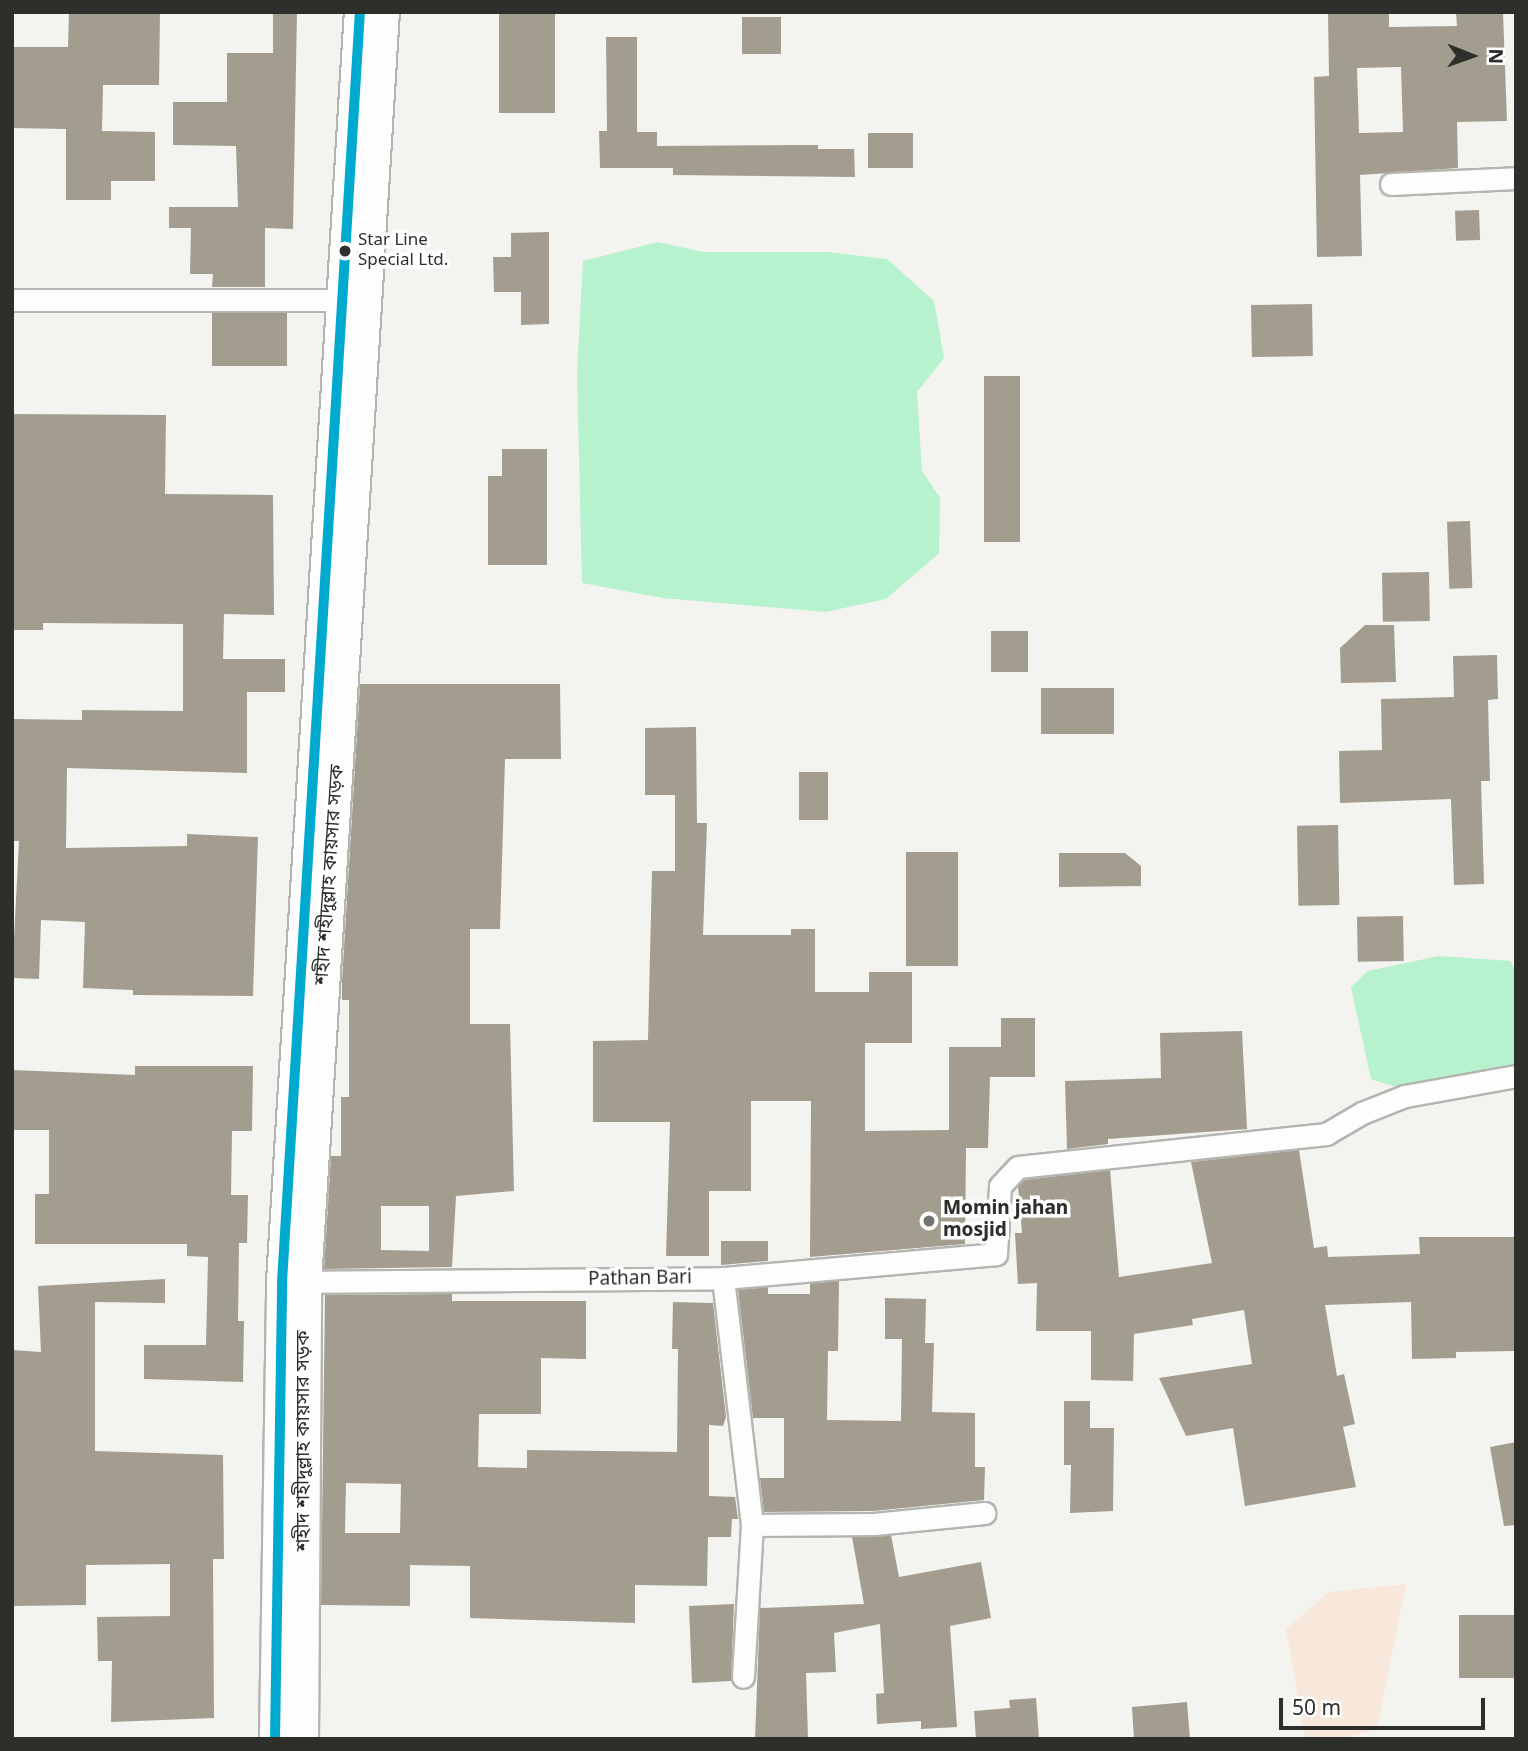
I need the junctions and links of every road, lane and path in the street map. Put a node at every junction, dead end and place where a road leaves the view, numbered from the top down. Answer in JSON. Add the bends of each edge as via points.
{"nodes":[{"id":1,"x":360,"y":12,"type":"edge"},
{"id":2,"x":384,"y":12,"type":"edge"},
{"id":3,"x":1516,"y":178,"type":"edge"},
{"id":4,"x":1391,"y":184,"type":"dead end"},
{"id":5,"x":12,"y":300,"type":"edge"},
{"id":6,"x":342,"y":300,"type":"junction"},
{"id":7,"x":1516,"y":1076,"type":"edge"},
{"id":8,"x":723,"y":1278,"type":"junction"},
{"id":9,"x":294,"y":1282,"type":"junction"},
{"id":10,"x":984,"y":1513,"type":"dead end"},
{"id":11,"x":752,"y":1525,"type":"junction"},
{"id":12,"x":743,"y":1677,"type":"dead end"},
{"id":13,"x":275,"y":1739,"type":"edge"},
{"id":14,"x":303,"y":1739,"type":"edge"}],
"edges":[{"from":1,"to":6,"type":"main road","name":"শহীদ শহীদুল্লাহ কায়সার সড়ক"},
{"from":2,"to":9,"type":"main road","name":"শহীদ শহীদুল্লাহ কায়সার সড়ক"},
{"from":3,"to":4,"type":"street"},
{"from":5,"to":6,"type":"street"},
{"from":6,"to":9,"type":"main road","name":"শহীদ শহীদুল্লাহ কায়সার সড়ক"},
{"from":7,"to":8,"type":"street","name":"Pathan Bari","via":[[1405,1096],[1362,1112],[1326,1133],[1018,1167],[1000,1186],[996,1254]]},
{"from":8,"to":9,"type":"street","name":"Pathan Bari"},
{"from":8,"to":11,"type":"street"},
{"from":9,"to":13,"type":"main road","name":"শহীদ শহীদুল্লাহ কায়সার সড়ক"},
{"from":9,"to":14,"type":"main road","name":"শহীদ শহীদুল্লাহ কায়সার সড়ক"},
{"from":10,"to":11,"type":"street","via":[[874,1524]]},
{"from":11,"to":12,"type":"street"}]}
